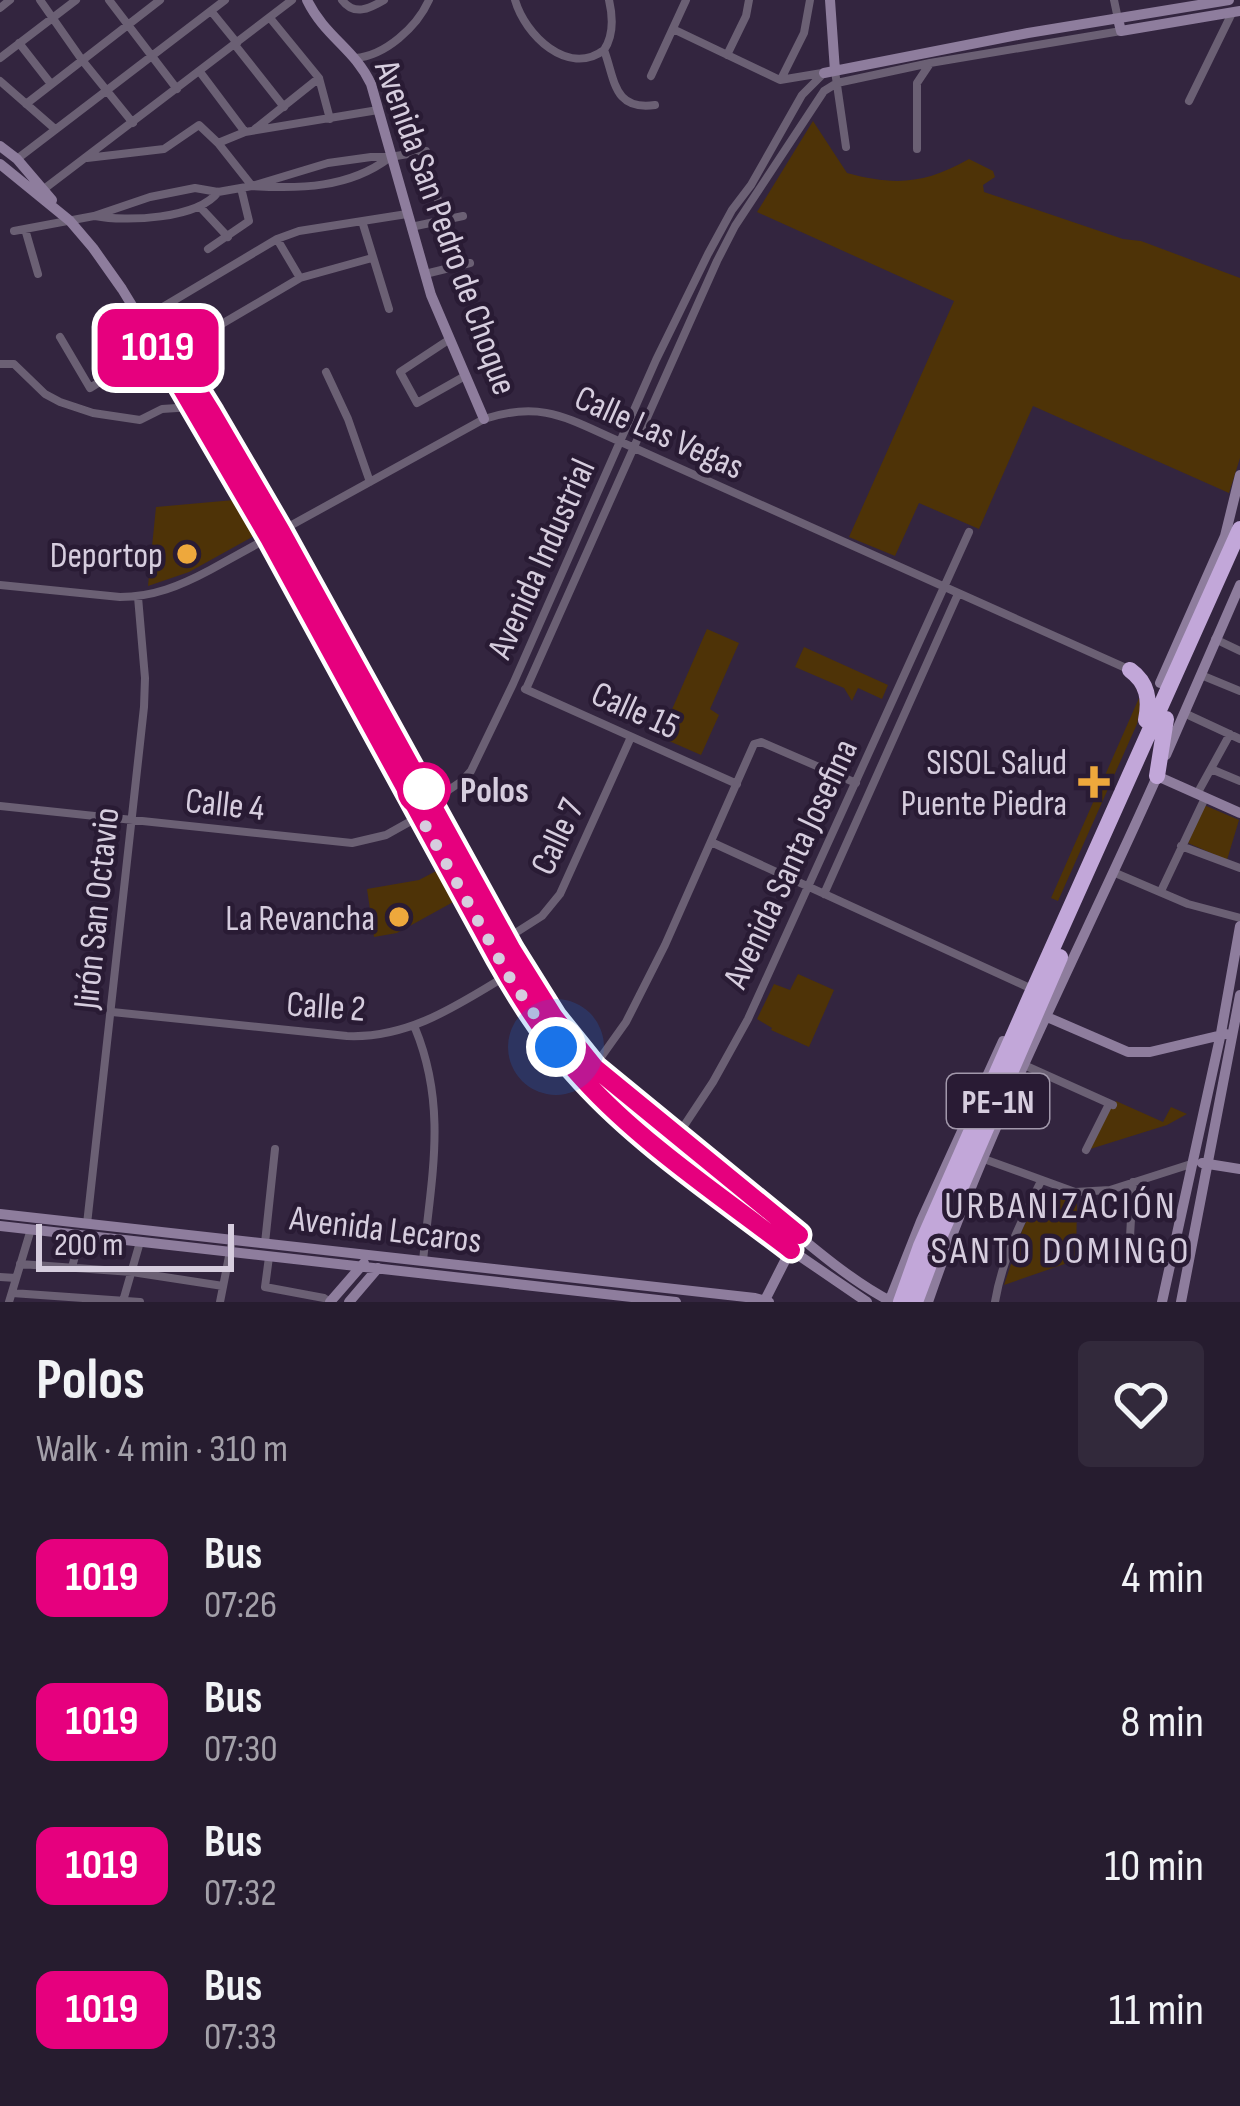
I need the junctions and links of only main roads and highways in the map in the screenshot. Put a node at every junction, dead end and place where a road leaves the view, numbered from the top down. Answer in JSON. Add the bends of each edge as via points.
{"nodes":[{"id":1,"x":308,"y":0,"type":"edge"},
{"id":2,"x":830,"y":0,"type":"edge"},
{"id":3,"x":1234,"y":6,"type":"edge"},
{"id":4,"x":0,"y":146,"type":"edge"},
{"id":5,"x":0,"y":164,"type":"edge"},
{"id":6,"x":65,"y":216,"type":"junction"},
{"id":7,"x":157,"y":346,"type":"junction"},
{"id":8,"x":484,"y":419,"type":"road end"},
{"id":9,"x":1240,"y":475,"type":"edge"},
{"id":10,"x":1240,"y":529,"type":"edge"},
{"id":11,"x":1240,"y":550,"type":"edge"},
{"id":12,"x":1240,"y":586,"type":"edge"},
{"id":13,"x":1130,"y":670,"type":"road end"},
{"id":14,"x":1160,"y":683,"type":"joint"},
{"id":15,"x":1175,"y":716,"type":"junction"},
{"id":16,"x":1146,"y":720,"type":"junction"},
{"id":17,"x":1157,"y":776,"type":"junction"},
{"id":18,"x":1121,"y":797,"type":"junction"},
{"id":19,"x":1240,"y":813,"type":"edge"},
{"id":20,"x":1240,"y":922,"type":"edge"},
{"id":21,"x":508,"y":944,"type":"junction"},
{"id":22,"x":1238,"y":946,"type":"edge"},
{"id":23,"x":498,"y":958,"type":"junction"},
{"id":24,"x":1032,"y":994,"type":"junction"},
{"id":25,"x":1236,"y":1012,"type":"edge"},
{"id":26,"x":1047,"y":1017,"type":"junction"},
{"id":27,"x":1012,"y":1022,"type":"joint"},
{"id":28,"x":1226,"y":1034,"type":"junction"},
{"id":29,"x":1207,"y":1163,"type":"junction"},
{"id":30,"x":1192,"y":1164,"type":"junction"},
{"id":31,"x":1240,"y":1169,"type":"edge"},
{"id":32,"x":0,"y":1214,"type":"edge"},
{"id":33,"x":32,"y":1224,"type":"junction"},
{"id":34,"x":0,"y":1226,"type":"edge"},
{"id":35,"x":84,"y":1230,"type":"junction"},
{"id":36,"x":799,"y":1235,"type":"junction"},
{"id":37,"x":230,"y":1246,"type":"junction"},
{"id":38,"x":267,"y":1250,"type":"junction"},
{"id":39,"x":791,"y":1250,"type":"junction"},
{"id":40,"x":370,"y":1256,"type":"junction"},
{"id":41,"x":382,"y":1263,"type":"junction"},
{"id":42,"x":361,"y":1267,"type":"junction"},
{"id":43,"x":330,"y":1302,"type":"edge"},
{"id":44,"x":349,"y":1302,"type":"edge"},
{"id":45,"x":676,"y":1302,"type":"edge"},
{"id":46,"x":766,"y":1302,"type":"edge"},
{"id":47,"x":868,"y":1302,"type":"edge"},
{"id":48,"x":890,"y":1302,"type":"edge"},
{"id":49,"x":902,"y":1302,"type":"edge"},
{"id":50,"x":915,"y":1302,"type":"edge"},
{"id":51,"x":928,"y":1302,"type":"edge"},
{"id":52,"x":1162,"y":1302,"type":"edge"},
{"id":53,"x":1181,"y":1302,"type":"edge"}],
"edges":[{"from":1,"to":8,"type":"main road","name":"Avenida San Pedro de Choque","via":[[370,84],[425,274]]},
{"from":2,"to":3,"type":"main road","via":[[832,76]]},
{"from":4,"to":6,"type":"main road"},
{"from":5,"to":6,"type":"main road"},
{"from":6,"to":7,"type":"main road"},
{"from":7,"to":21,"type":"main road","via":[[174,352],[281,531]]},
{"from":7,"to":23,"type":"main road"},
{"from":9,"to":14,"type":"main road","via":[[1225,536]]},
{"from":10,"to":18,"type":"highway","number":"PE-1N"},
{"from":11,"to":15,"type":"highway","number":"PE-1N"},
{"from":12,"to":15,"type":"main road"},
{"from":13,"to":16,"type":"highway","via":[[1147,692]]},
{"from":14,"to":16,"type":"highway"},
{"from":15,"to":17,"type":"highway"},
{"from":15,"to":50,"type":"highway","number":"PE-1N"},
{"from":16,"to":18,"type":"highway"},
{"from":17,"to":19,"type":"main road"},
{"from":17,"to":26,"type":"main road"},
{"from":18,"to":24,"type":"highway","number":"PE-1N"},
{"from":20,"to":22,"type":"main road"},
{"from":21,"to":23,"type":"main road"},
{"from":21,"to":36,"type":"main road","via":[[595,1068]]},
{"from":22,"to":25,"type":"main road"},
{"from":23,"to":39,"type":"main road","via":[[584,1081]]},
{"from":24,"to":27,"type":"highway"},
{"from":24,"to":49,"type":"highway","number":"PE-1N"},
{"from":25,"to":28,"type":"main road"},
{"from":26,"to":28,"type":"main road","via":[[1128,1052]]},
{"from":26,"to":51,"type":"main road"},
{"from":27,"to":48,"type":"main road"},
{"from":28,"to":29,"type":"main road"},
{"from":28,"to":30,"type":"main road"},
{"from":29,"to":30,"type":"main road"},
{"from":29,"to":31,"type":"main road"},
{"from":29,"to":53,"type":"main road"},
{"from":30,"to":52,"type":"main road"},
{"from":32,"to":33,"type":"main road","name":"Avenida Lecaros"},
{"from":33,"to":34,"type":"main road","name":"Avenida Lecaros"},
{"from":33,"to":35,"type":"main road","name":"Avenida Lecaros"},
{"from":35,"to":37,"type":"main road","name":"Avenida Lecaros"},
{"from":35,"to":37,"type":"main road","name":"Avenida Lecaros"},
{"from":36,"to":39,"type":"main road","name":"Avenida Lecaros"},
{"from":36,"to":48,"type":"main road"},
{"from":37,"to":38,"type":"main road","name":"Avenida Lecaros"},
{"from":38,"to":40,"type":"main road","name":"Avenida Lecaros"},
{"from":38,"to":42,"type":"main road","name":"Avenida Lecaros"},
{"from":39,"to":46,"type":"main road","name":"Avenida Lecaros"},
{"from":39,"to":47,"type":"main road"},
{"from":40,"to":41,"type":"main road","name":"Avenida Lecaros"},
{"from":40,"to":42,"type":"main road"},
{"from":41,"to":42,"type":"main road","name":"Avenida Lecaros"},
{"from":41,"to":44,"type":"main road"},
{"from":41,"to":45,"type":"main road","name":"Avenida Lecaros"},
{"from":41,"to":46,"type":"main road","name":"Avenida Lecaros"},
{"from":42,"to":43,"type":"main road"}]}
